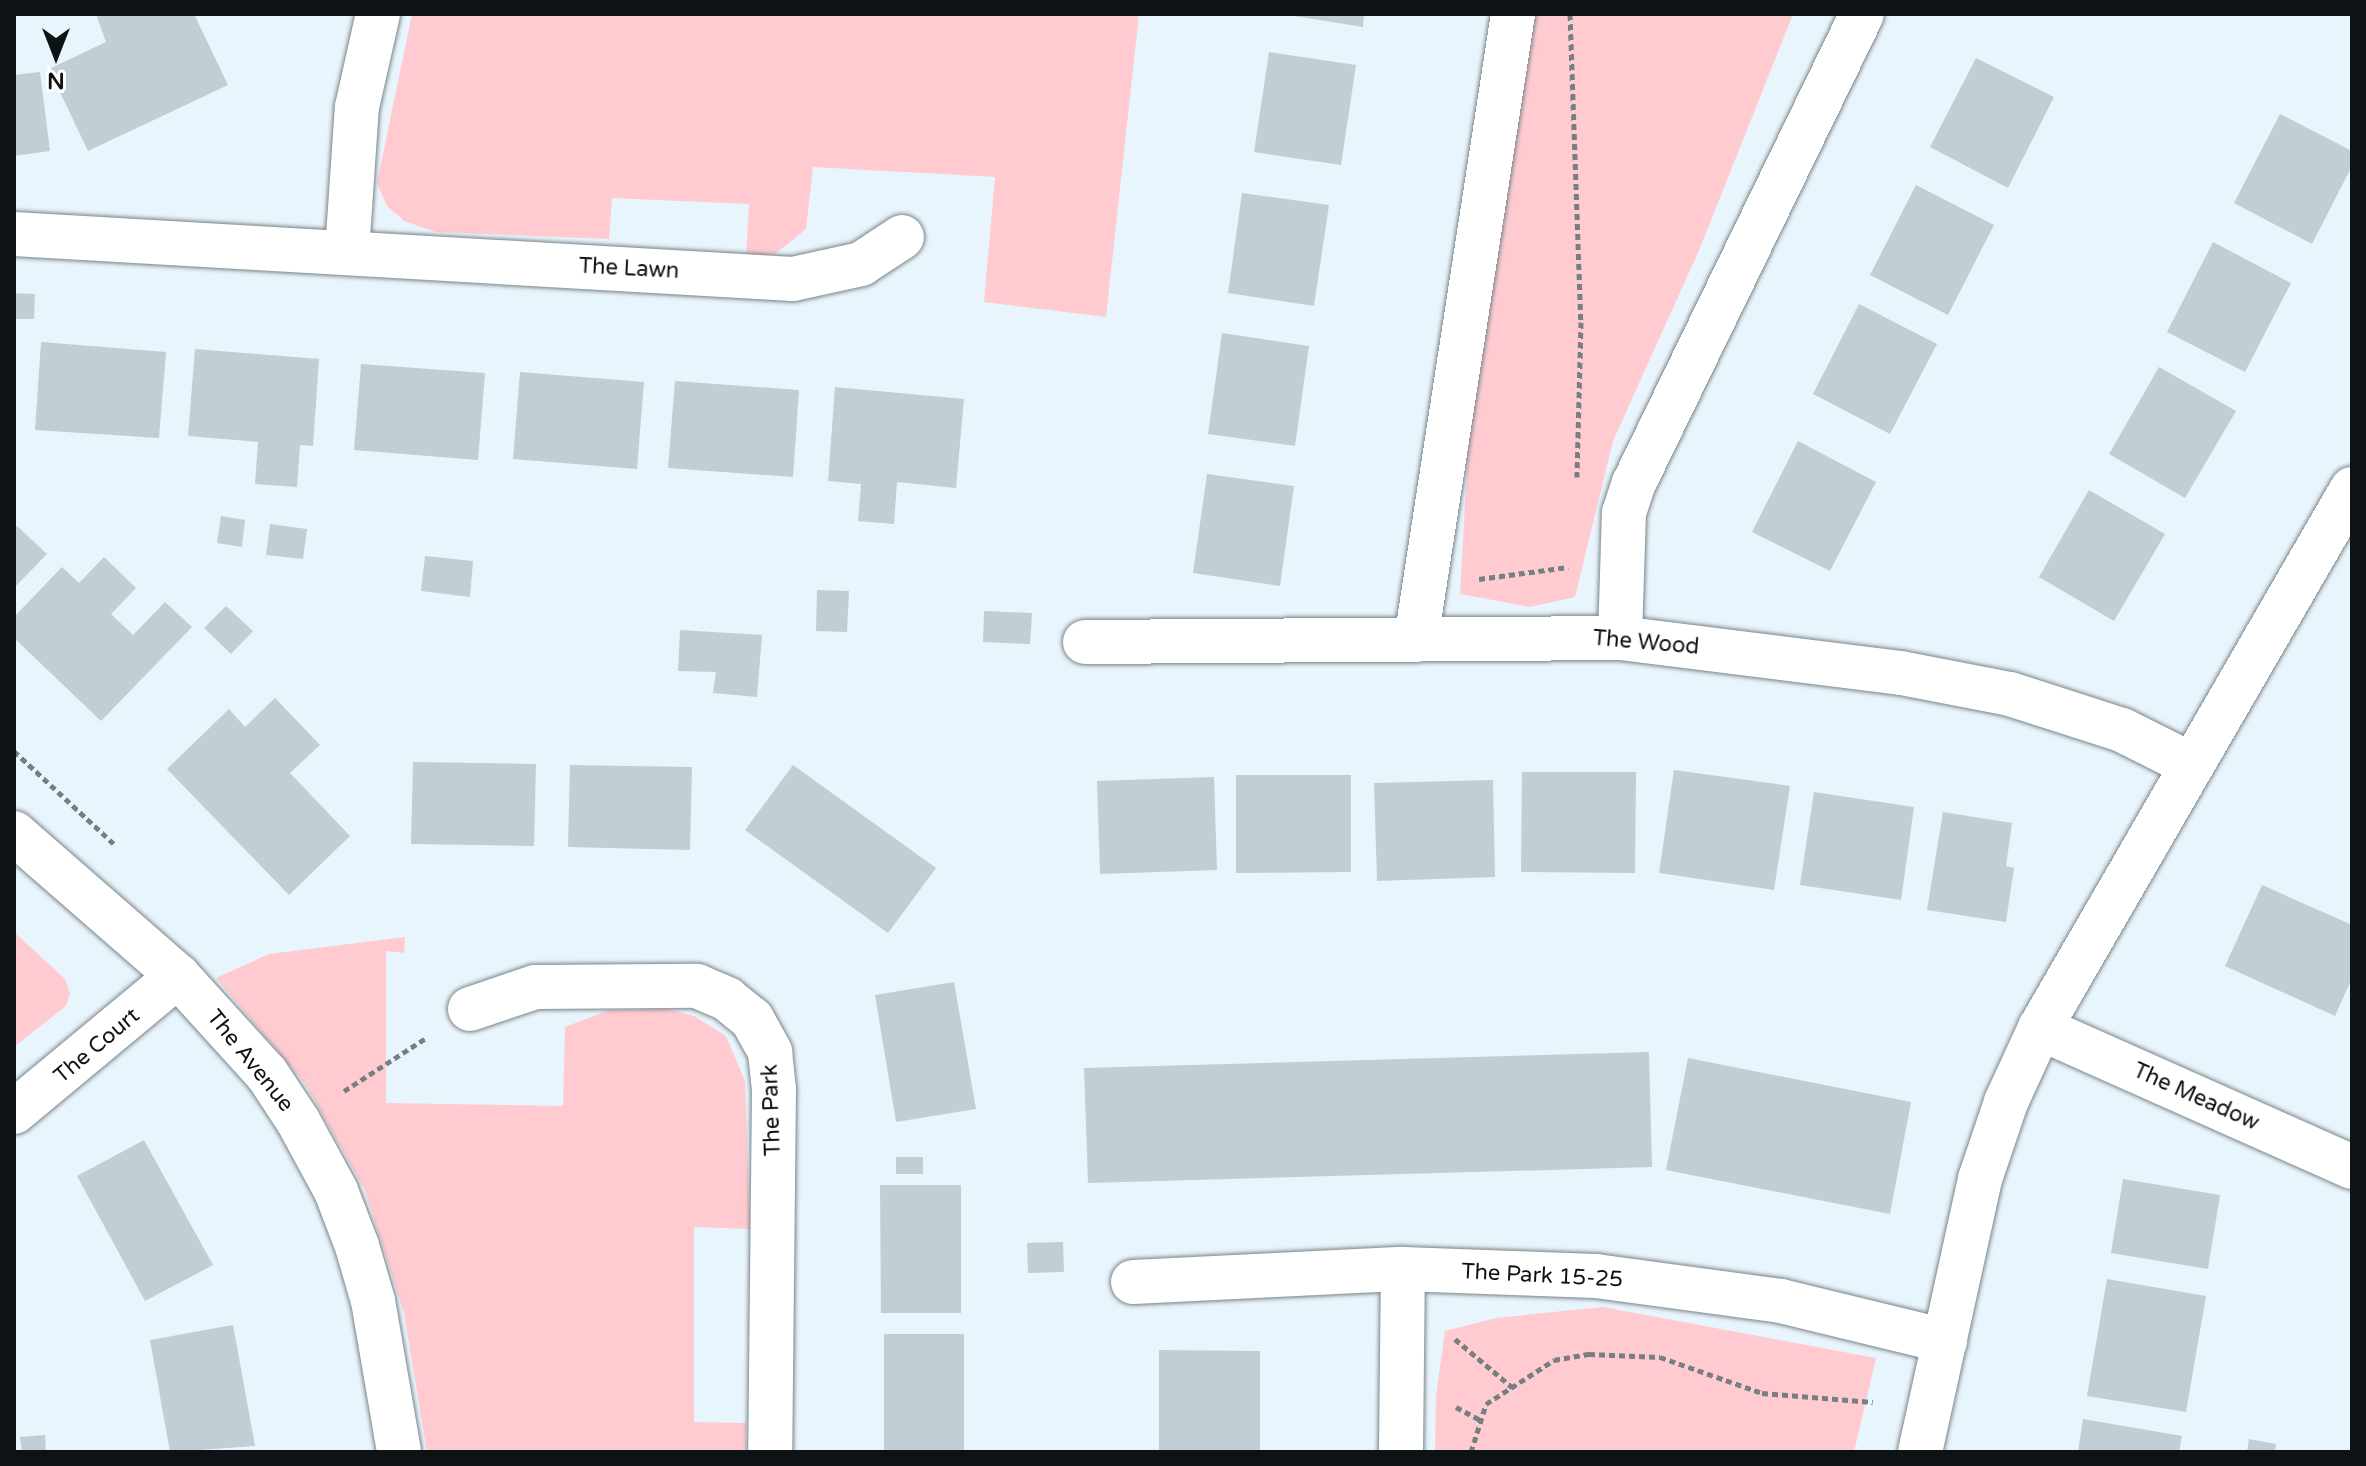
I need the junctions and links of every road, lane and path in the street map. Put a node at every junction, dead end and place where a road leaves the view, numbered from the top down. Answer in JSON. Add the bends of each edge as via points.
{"nodes":[{"id":1,"x":378,"y":14,"type":"edge"},
{"id":2,"x":1513,"y":14,"type":"edge"},
{"id":3,"x":1570,"y":14,"type":"edge"},
{"id":4,"x":1862,"y":14,"type":"edge"},
{"id":5,"x":14,"y":234,"type":"edge"},
{"id":6,"x":902,"y":237,"type":"dead end"},
{"id":7,"x":347,"y":252,"type":"junction"},
{"id":8,"x":2352,"y":489,"type":"edge"},
{"id":9,"x":1577,"y":490,"type":"dead end"},
{"id":10,"x":1620,"y":572,"type":"junction"},
{"id":11,"x":1423,"y":586,"type":"junction"},
{"id":12,"x":1620,"y":638,"type":"junction"},
{"id":13,"x":1416,"y":640,"type":"junction"},
{"id":14,"x":1085,"y":642,"type":"dead end"},
{"id":15,"x":14,"y":751,"type":"edge"},
{"id":16,"x":2190,"y":764,"type":"junction"},
{"id":17,"x":14,"y":833,"type":"edge"},
{"id":18,"x":123,"y":852,"type":"dead end"},
{"id":19,"x":178,"y":976,"type":"junction"},
{"id":20,"x":470,"y":1009,"type":"joint"},
{"id":21,"x":2040,"y":1028,"type":"junction"},
{"id":22,"x":14,"y":1112,"type":"edge"},
{"id":23,"x":298,"y":1121,"type":"junction"},
{"id":24,"x":2352,"y":1167,"type":"edge"},
{"id":25,"x":1403,"y":1269,"type":"junction"},
{"id":26,"x":1133,"y":1282,"type":"dead end"},
{"id":27,"x":1445,"y":1331,"type":"dead end"},
{"id":28,"x":1945,"y":1341,"type":"junction"},
{"id":29,"x":1512,"y":1387,"type":"junction"},
{"id":30,"x":1872,"y":1412,"type":"dead end"},
{"id":31,"x":399,"y":1452,"type":"edge"},
{"id":32,"x":770,"y":1452,"type":"edge"},
{"id":33,"x":1401,"y":1452,"type":"edge"},
{"id":34,"x":1471,"y":1452,"type":"edge"},
{"id":35,"x":1920,"y":1452,"type":"edge"}],
"edges":[{"from":1,"to":7,"type":"street","via":[[357,107]]},
{"from":2,"to":11,"type":"street"},
{"from":3,"to":9,"type":"path","via":[[1581,322]]},
{"from":4,"to":10,"type":"street","via":[[1634,483],[1624,513]]},
{"from":5,"to":7,"type":"street","name":"The Lawn"},
{"from":6,"to":7,"type":"street","name":"The Lawn","via":[[861,264],[793,279]]},
{"from":8,"to":16,"type":"street"},
{"from":10,"to":11,"type":"path","via":[[1575,566]]},
{"from":10,"to":12,"type":"street"},
{"from":11,"to":13,"type":"street"},
{"from":12,"to":13,"type":"street","name":"The Wood"},
{"from":12,"to":16,"type":"street","name":"The Wood","via":[[1901,673],[2010,694],[2122,730]]},
{"from":13,"to":14,"type":"street","name":"The Wood"},
{"from":15,"to":18,"type":"path"},
{"from":16,"to":21,"type":"street"},
{"from":17,"to":19,"type":"street","name":"The Avenue"},
{"from":19,"to":22,"type":"street","name":"The Court"},
{"from":19,"to":23,"type":"street","name":"The Avenue","via":[[267,1074]]},
{"from":20,"to":23,"type":"path"},
{"from":20,"to":32,"type":"street","name":"The Park","via":[[535,987],[697,986],[752,1019],[770,1052],[774,1089]]},
{"from":21,"to":24,"type":"street","name":"The Meadow"},
{"from":21,"to":28,"type":"street","via":[[2006,1102],[1980,1179]]},
{"from":23,"to":31,"type":"street","name":"The Avenue","via":[[336,1191],[357,1246],[373,1301]]},
{"from":25,"to":26,"type":"street","name":"The Park 15-25"},
{"from":25,"to":28,"type":"street","name":"The Park 15-25","via":[[1612,1278],[1781,1301]]},
{"from":25,"to":33,"type":"street"},
{"from":27,"to":29,"type":"path"},
{"from":28,"to":35,"type":"street"},
{"from":29,"to":30,"type":"path","via":[[1554,1360],[1589,1354],[1660,1357],[1762,1393],[1874,1398]]},
{"from":29,"to":34,"type":"path","via":[[1486,1404]]}]}
